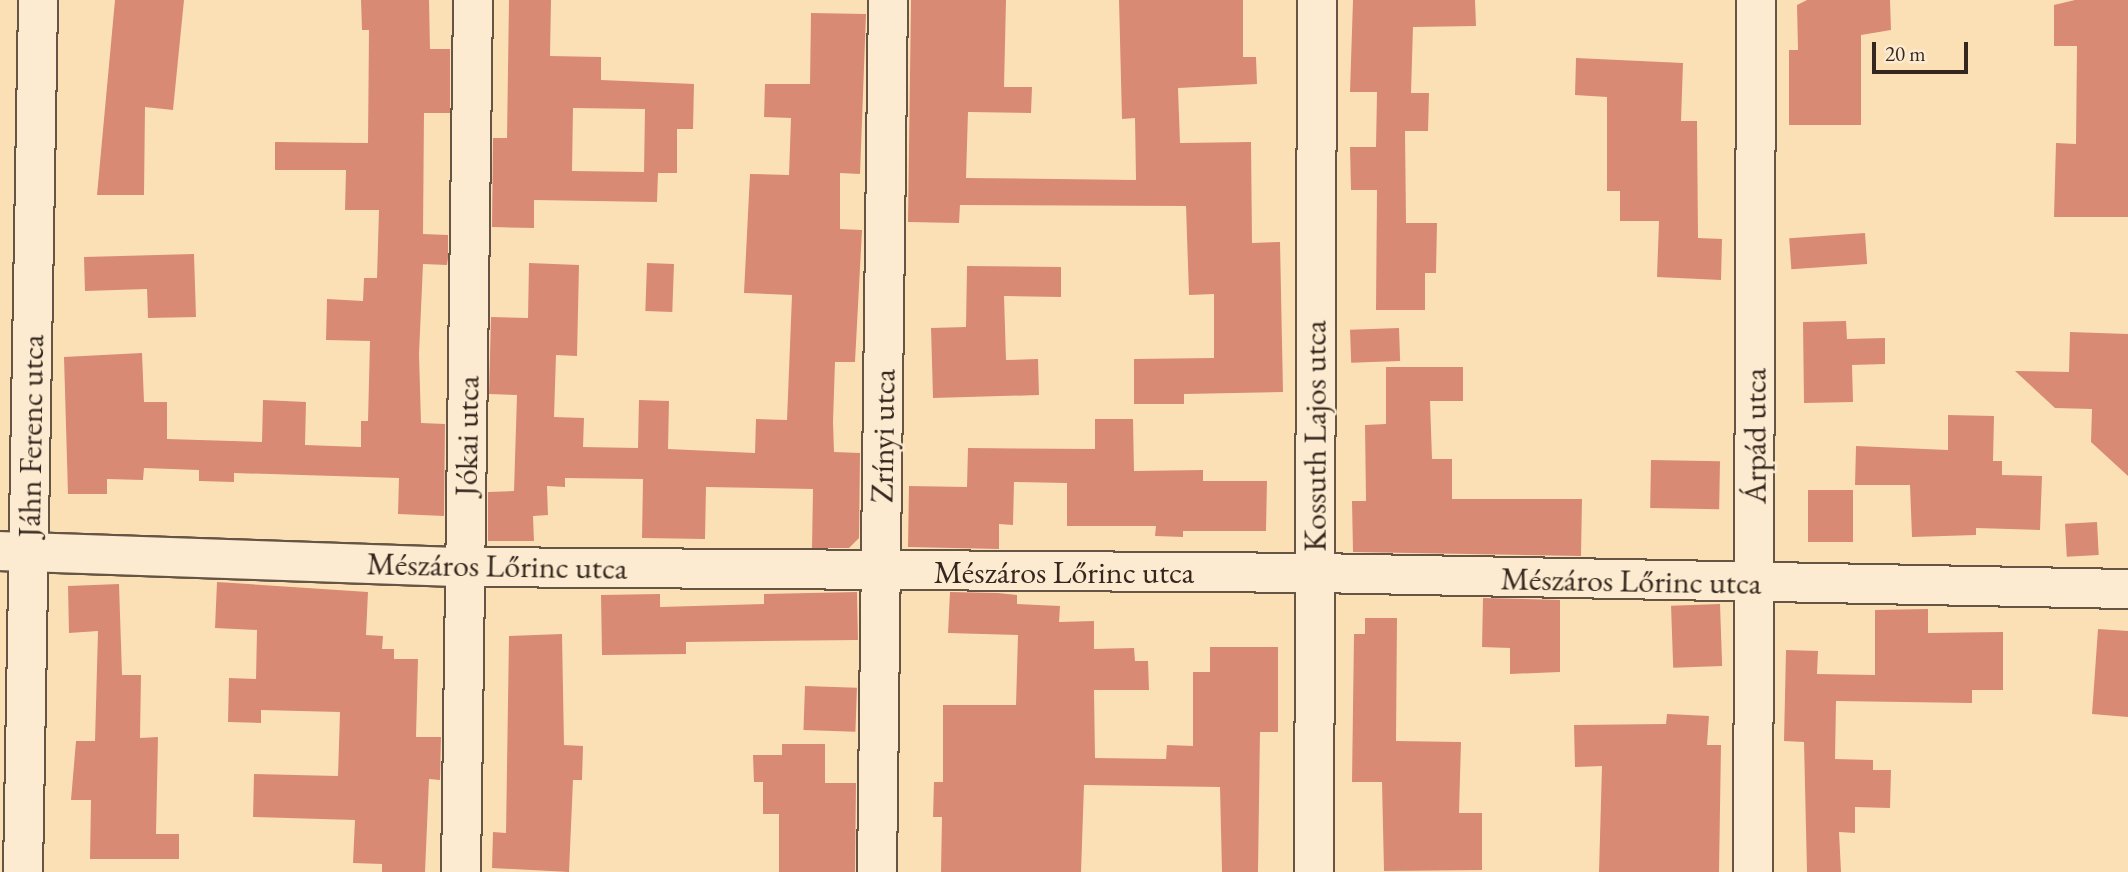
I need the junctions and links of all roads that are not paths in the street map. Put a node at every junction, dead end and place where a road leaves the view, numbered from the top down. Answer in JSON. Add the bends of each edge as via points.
{"nodes":[{"id":1,"x":38,"y":0,"type":"edge"},
{"id":2,"x":473,"y":0,"type":"edge"},
{"id":3,"x":888,"y":0,"type":"edge"},
{"id":4,"x":1317,"y":0,"type":"edge"},
{"id":5,"x":1756,"y":0,"type":"edge"},
{"id":6,"x":15,"y":551,"type":"edge"},
{"id":7,"x":466,"y":567,"type":"junction"},
{"id":8,"x":882,"y":571,"type":"junction"},
{"id":9,"x":1315,"y":573,"type":"junction"},
{"id":10,"x":1754,"y":584,"type":"junction"},
{"id":11,"x":2128,"y":589,"type":"edge"},
{"id":12,"x":23,"y":872,"type":"edge"},
{"id":13,"x":461,"y":872,"type":"edge"},
{"id":14,"x":877,"y":872,"type":"edge"},
{"id":15,"x":1314,"y":872,"type":"edge"},
{"id":16,"x":1753,"y":872,"type":"edge"}],
"edges":[{"from":1,"to":6,"type":"street","name":"Jáhn Ferenc utca"},
{"from":2,"to":7,"type":"street","name":"Jókai utca"},
{"from":3,"to":8,"type":"street","name":"Zrínyi utca"},
{"from":4,"to":9,"type":"street","name":"Kossuth Lajos utca"},
{"from":5,"to":10,"type":"street","name":"Árpád utca"},
{"from":6,"to":7,"type":"street","name":"Mészáros Lőrinc utca"},
{"from":6,"to":12,"type":"street","name":"Jáhn Ferenc utca"},
{"from":7,"to":8,"type":"street","name":"Mészáros Lőrinc utca"},
{"from":7,"to":13,"type":"street","name":"Jókai utca"},
{"from":8,"to":9,"type":"street","name":"Mészáros Lőrinc utca"},
{"from":8,"to":14,"type":"street","name":"Zrínyi utca"},
{"from":9,"to":10,"type":"street","name":"Mészáros Lőrinc utca"},
{"from":9,"to":15,"type":"street","name":"Kossuth Lajos utca"},
{"from":10,"to":11,"type":"street","name":"Mészáros Lőrinc utca"},
{"from":10,"to":16,"type":"street","name":"Árpád utca"}]}
